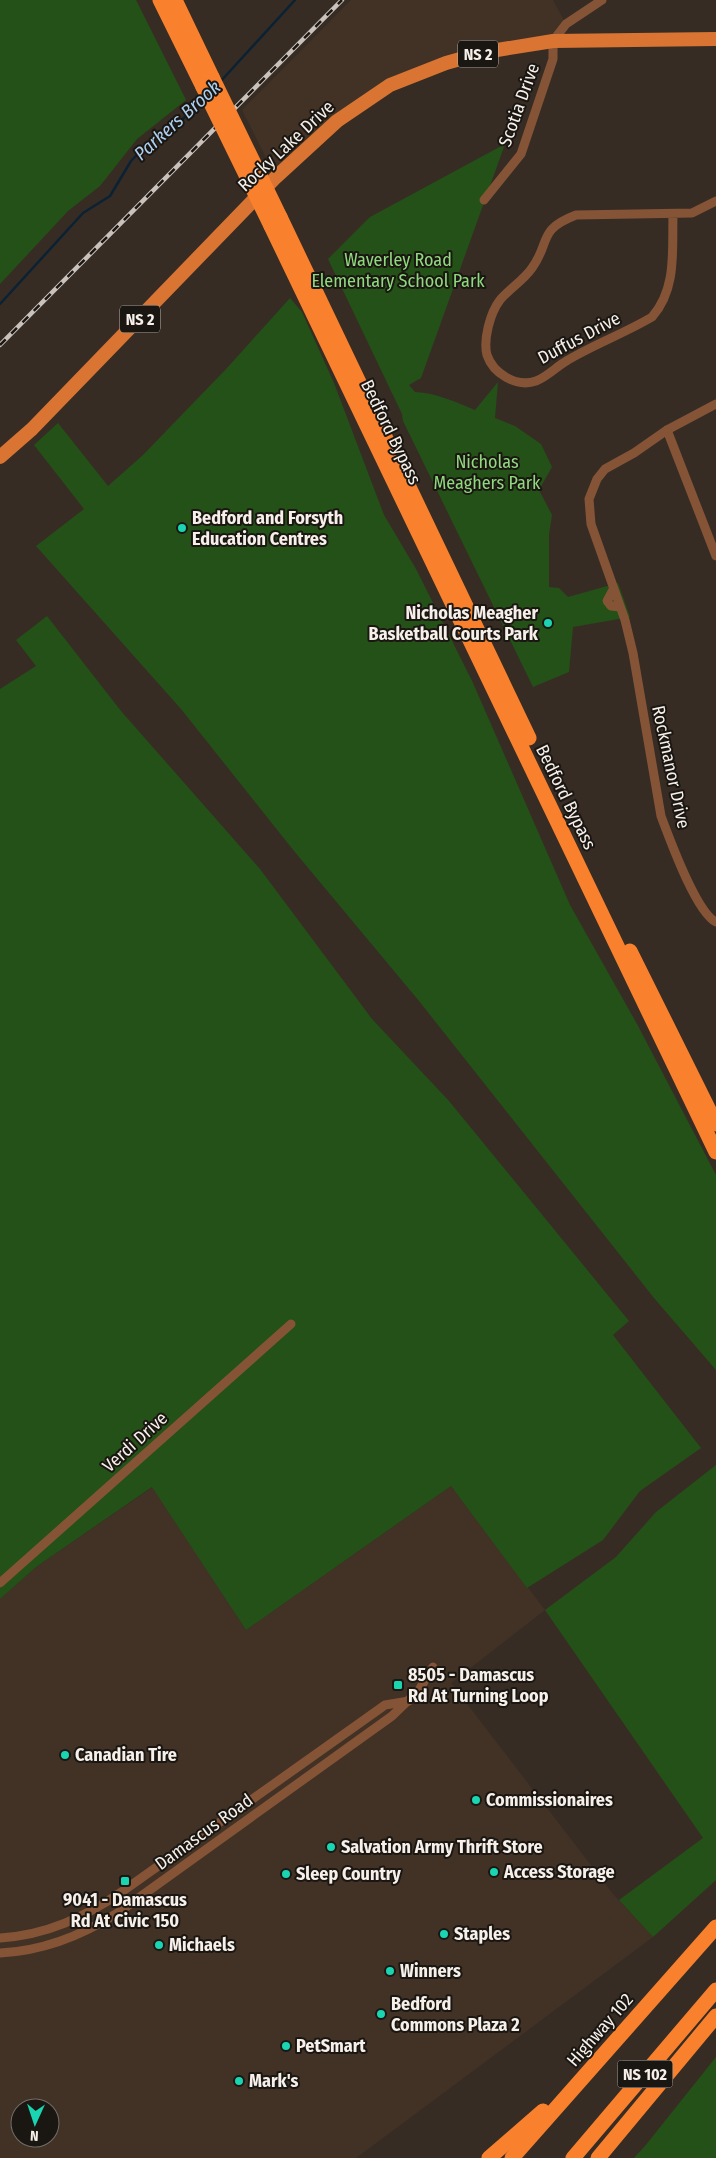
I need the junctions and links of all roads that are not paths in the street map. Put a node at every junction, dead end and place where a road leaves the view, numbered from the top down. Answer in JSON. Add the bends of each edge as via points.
{"nodes":[{"id":1,"x":160,"y":0,"type":"edge"},
{"id":2,"x":175,"y":0,"type":"edge"},
{"id":3,"x":602,"y":0,"type":"edge"},
{"id":4,"x":716,"y":39,"type":"edge"},
{"id":5,"x":553,"y":40,"type":"junction"},
{"id":6,"x":208,"y":82,"type":"junction"},
{"id":7,"x":484,"y":200,"type":"dead end"},
{"id":8,"x":716,"y":201,"type":"edge"},
{"id":9,"x":673,"y":215,"type":"junction"},
{"id":10,"x":276,"y":221,"type":"junction"},
{"id":11,"x":716,"y":404,"type":"edge"},
{"id":12,"x":666,"y":430,"type":"junction"},
{"id":13,"x":0,"y":457,"type":"edge"},
{"id":14,"x":716,"y":556,"type":"edge"},
{"id":15,"x":716,"y":922,"type":"edge"},
{"id":16,"x":716,"y":1124,"type":"edge"},
{"id":17,"x":716,"y":1152,"type":"edge"},
{"id":18,"x":291,"y":1324,"type":"dead end"},
{"id":19,"x":0,"y":1583,"type":"edge"},
{"id":20,"x":433,"y":1667,"type":"dead end"},
{"id":21,"x":409,"y":1701,"type":"junction"},
{"id":22,"x":716,"y":1927,"type":"edge"},
{"id":23,"x":0,"y":1938,"type":"edge"},
{"id":24,"x":0,"y":1953,"type":"edge"},
{"id":25,"x":716,"y":1990,"type":"edge"},
{"id":26,"x":716,"y":2016,"type":"edge"},
{"id":27,"x":594,"y":2065,"type":"junction"},
{"id":28,"x":489,"y":2158,"type":"edge"},
{"id":29,"x":512,"y":2158,"type":"edge"},
{"id":30,"x":573,"y":2158,"type":"edge"},
{"id":31,"x":598,"y":2158,"type":"edge"}],
"edges":[{"from":1,"to":6,"type":"highway","name":"Bedford Bypass"},
{"from":2,"to":6,"type":"highway","name":"Bedford Bypass"},
{"from":3,"to":5,"type":"street","via":[[566,24]]},
{"from":4,"to":5,"type":"main road","name":"Rocky Lake Drive","number":"NS 2"},
{"from":5,"to":7,"type":"street","name":"Scotia Drive","via":[[553,59],[521,154]]},
{"from":5,"to":13,"type":"main road","name":"Rocky Lake Drive","number":"NS 2","via":[[484,52],[446,63],[390,85],[337,121],[276,177],[139,321]]},
{"from":6,"to":10,"type":"highway","name":"Bedford Bypass","bridge":true},
{"from":8,"to":9,"type":"street","name":"Duffus Drive","via":[[692,213]]},
{"from":9,"to":9,"type":"street","name":"Duffus Drive","via":[[576,215],[560,221],[550,230],[531,270],[500,301],[494,312],[486,348],[493,368],[504,377],[535,381],[652,317],[661,308],[671,276]]},
{"from":10,"to":16,"type":"highway","name":"Bedford Bypass"},
{"from":10,"to":17,"type":"highway","name":"Bedford Bypass"},
{"from":11,"to":12,"type":"street","name":"Rockmanor Drive"},
{"from":12,"to":14,"type":"street"},
{"from":12,"to":15,"type":"street","name":"Rockmanor Drive","via":[[605,469],[597,479],[589,499],[591,524],[625,620],[633,653],[661,816],[701,908]]},
{"from":18,"to":19,"type":"street","name":"Verdi Drive"},
{"from":20,"to":21,"type":"street","name":"Damascus Road"},
{"from":21,"to":23,"type":"street","name":"Damascus Road","via":[[385,1705],[88,1913],[52,1928]]},
{"from":21,"to":24,"type":"street","name":"Damascus Road","via":[[106,1920],[53,1944]]},
{"from":22,"to":27,"type":"highway","name":"Highway 102","number":"NS 102"},
{"from":25,"to":30,"type":"highway","number":"NS 102"},
{"from":26,"to":31,"type":"highway"},
{"from":27,"to":28,"type":"highway"},
{"from":27,"to":29,"type":"highway","name":"Highway 102","number":"NS 102"}]}
